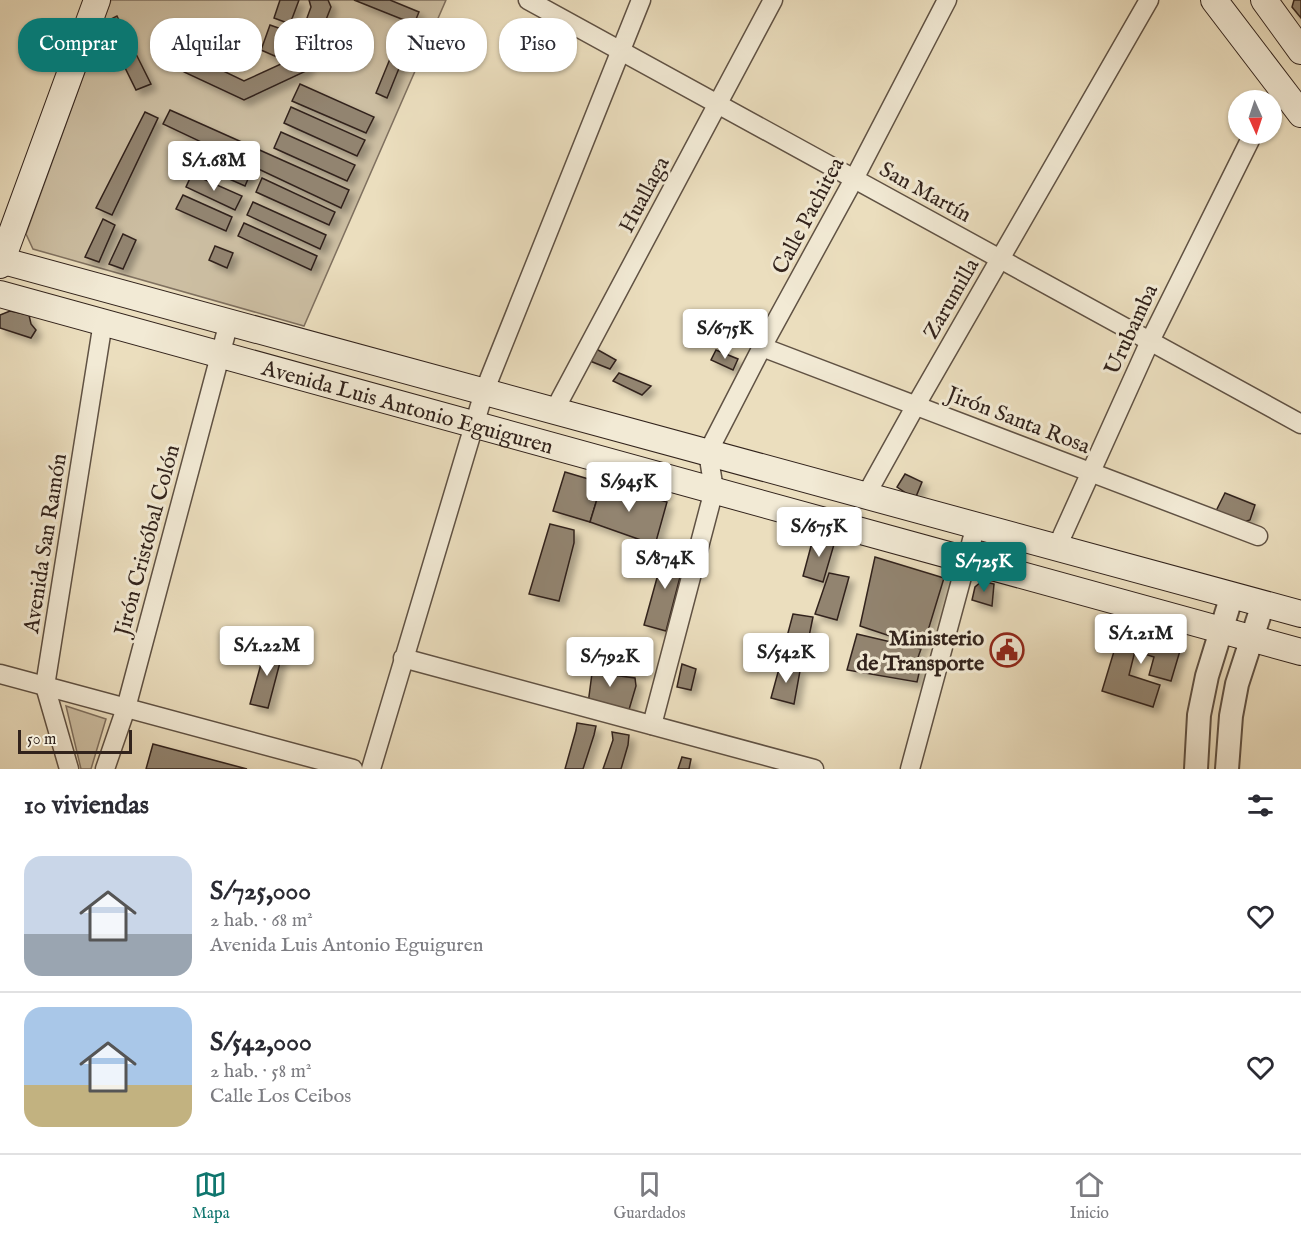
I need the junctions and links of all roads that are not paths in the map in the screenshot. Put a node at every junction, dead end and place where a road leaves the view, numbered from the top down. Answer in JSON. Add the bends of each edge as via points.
{"nodes":[{"id":1,"x":97,"y":0,"type":"edge"},
{"id":2,"x":528,"y":0,"type":"edge"},
{"id":3,"x":641,"y":0,"type":"edge"},
{"id":4,"x":773,"y":0,"type":"edge"},
{"id":5,"x":947,"y":0,"type":"edge"},
{"id":6,"x":1149,"y":0,"type":"edge"},
{"id":7,"x":1214,"y":0,"type":"edge"},
{"id":8,"x":1264,"y":0,"type":"edge"},
{"id":9,"x":1301,"y":51,"type":"edge"},
{"id":10,"x":622,"y":52,"type":"junction"},
{"id":11,"x":1273,"y":90,"type":"edge"},
{"id":12,"x":1282,"y":101,"type":"edge"},
{"id":13,"x":718,"y":105,"type":"junction"},
{"id":14,"x":1301,"y":114,"type":"edge"},
{"id":15,"x":1247,"y":144,"type":"edge"},
{"id":16,"x":854,"y":179,"type":"junction"},
{"id":17,"x":1000,"y":259,"type":"junction"},
{"id":18,"x":1,"y":262,"type":"edge"},
{"id":19,"x":0,"y":294,"type":"edge"},
{"id":20,"x":104,"y":322,"type":"junction"},
{"id":21,"x":229,"y":322,"type":"junction"},
{"id":22,"x":1150,"y":341,"type":"junction"},
{"id":23,"x":762,"y":347,"type":"junction"},
{"id":24,"x":220,"y":354,"type":"junction"},
{"id":25,"x":484,"y":392,"type":"junction"},
{"id":26,"x":916,"y":405,"type":"junction"},
{"id":27,"x":554,"y":411,"type":"junction"},
{"id":28,"x":474,"y":424,"type":"junction"},
{"id":29,"x":1301,"y":424,"type":"edge"},
{"id":30,"x":708,"y":452,"type":"junction"},
{"id":31,"x":1091,"y":472,"type":"junction"},
{"id":32,"x":714,"y":490,"type":"junction"},
{"id":33,"x":866,"y":495,"type":"junction"},
{"id":34,"x":976,"y":525,"type":"junction"},
{"id":35,"x":1258,"y":536,"type":"dead end"},
{"id":36,"x":1057,"y":547,"type":"junction"},
{"id":37,"x":967,"y":560,"type":"junction"},
{"id":38,"x":1232,"y":595,"type":"junction"},
{"id":39,"x":1263,"y":604,"type":"junction"},
{"id":40,"x":1301,"y":614,"type":"edge"},
{"id":41,"x":1221,"y":630,"type":"junction"},
{"id":42,"x":1251,"y":638,"type":"junction"},
{"id":43,"x":1301,"y":652,"type":"edge"},
{"id":44,"x":403,"y":658,"type":"junction"},
{"id":45,"x":0,"y":674,"type":"edge"},
{"id":46,"x":45,"y":686,"type":"junction"},
{"id":47,"x":126,"y":708,"type":"junction"},
{"id":48,"x":652,"y":725,"type":"junction"},
{"id":49,"x":69,"y":769,"type":"edge"},
{"id":50,"x":105,"y":769,"type":"edge"},
{"id":51,"x":353,"y":769,"type":"edge"},
{"id":52,"x":371,"y":769,"type":"edge"},
{"id":53,"x":814,"y":769,"type":"edge"},
{"id":54,"x":910,"y":769,"type":"edge"},
{"id":55,"x":1196,"y":769,"type":"edge"},
{"id":56,"x":1227,"y":769,"type":"edge"}],
"edges":[{"from":1,"to":18,"type":"main road"},
{"from":2,"to":10,"type":"street","name":"San Martín"},
{"from":3,"to":10,"type":"street"},
{"from":4,"to":13,"type":"street","name":"Huallaga"},
{"from":5,"to":16,"type":"street","name":"Calle Pachitea"},
{"from":6,"to":17,"type":"street","name":"Zarumilla"},
{"from":7,"to":11,"type":"main road"},
{"from":8,"to":9,"type":"main road"},
{"from":10,"to":13,"type":"street","name":"San Martín"},
{"from":10,"to":25,"type":"street"},
{"from":12,"to":14,"type":"main road"},
{"from":13,"to":16,"type":"street","name":"San Martín"},
{"from":13,"to":27,"type":"street","name":"Huallaga"},
{"from":15,"to":22,"type":"street","name":"Urubamba"},
{"from":16,"to":17,"type":"street","name":"San Martín"},
{"from":16,"to":23,"type":"street","name":"Calle Pachitea"},
{"from":17,"to":22,"type":"street","name":"San Martín"},
{"from":17,"to":26,"type":"street","name":"Zarumilla"},
{"from":18,"to":21,"type":"main road","name":"Avenida Luis Antonio Eguiguren"},
{"from":19,"to":20,"type":"main road","name":"Avenida Luis Antonio Eguiguren"},
{"from":20,"to":24,"type":"main road","name":"Avenida Luis Antonio Eguiguren"},
{"from":20,"to":46,"type":"street","name":"Avenida San Ramón"},
{"from":21,"to":24,"type":"street","name":"Jirón Cristóbal Colón"},
{"from":21,"to":25,"type":"main road","name":"Avenida Luis Antonio Eguiguren"},
{"from":22,"to":29,"type":"street","name":"San Martín"},
{"from":22,"to":31,"type":"street","name":"Urubamba"},
{"from":23,"to":26,"type":"street","name":"Jirón Santa Rosa"},
{"from":23,"to":30,"type":"street","name":"Calle Pachitea"},
{"from":24,"to":28,"type":"main road","name":"Avenida Luis Antonio Eguiguren"},
{"from":24,"to":47,"type":"street","name":"Jirón Cristóbal Colón"},
{"from":25,"to":27,"type":"main road","name":"Avenida Luis Antonio Eguiguren"},
{"from":25,"to":28,"type":"street"},
{"from":26,"to":31,"type":"street","name":"Jirón Santa Rosa"},
{"from":26,"to":33,"type":"street","name":"Zarumilla"},
{"from":27,"to":30,"type":"main road","name":"Avenida Luis Antonio Eguiguren"},
{"from":28,"to":32,"type":"main road","name":"Avenida Luis Antonio Eguiguren"},
{"from":28,"to":44,"type":"street"},
{"from":30,"to":32,"type":"street"},
{"from":30,"to":33,"type":"main road","name":"Avenida Luis Antonio Eguiguren"},
{"from":31,"to":35,"type":"street","name":"Jirón Santa Rosa"},
{"from":31,"to":36,"type":"street","name":"Urubamba"},
{"from":32,"to":37,"type":"main road","name":"Avenida Luis Antonio Eguiguren"},
{"from":32,"to":48,"type":"street"},
{"from":33,"to":34,"type":"main road","name":"Avenida Luis Antonio Eguiguren"},
{"from":34,"to":36,"type":"main road","name":"Avenida Luis Antonio Eguiguren"},
{"from":34,"to":37,"type":"street"},
{"from":36,"to":38,"type":"main road","name":"Avenida Luis Antonio Eguiguren"},
{"from":37,"to":41,"type":"main road","name":"Avenida Luis Antonio Eguiguren"},
{"from":37,"to":54,"type":"street"},
{"from":38,"to":39,"type":"main road","name":"Avenida Luis Antonio Eguiguren"},
{"from":38,"to":41,"type":"street"},
{"from":39,"to":40,"type":"main road","name":"Avenida Luis Antonio Eguiguren"},
{"from":39,"to":42,"type":"street"},
{"from":41,"to":42,"type":"main road","name":"Avenida Luis Antonio Eguiguren"},
{"from":41,"to":55,"type":"street","via":[[1199,715]]},
{"from":42,"to":43,"type":"main road","name":"Avenida Luis Antonio Eguiguren"},
{"from":42,"to":56,"type":"street","via":[[1231,716]]},
{"from":44,"to":48,"type":"street"},
{"from":44,"to":52,"type":"street"},
{"from":45,"to":46,"type":"street"},
{"from":46,"to":47,"type":"street"},
{"from":46,"to":49,"type":"street","name":"Avenida San Ramón"},
{"from":47,"to":50,"type":"street","name":"Jirón Cristóbal Colón"},
{"from":47,"to":51,"type":"street"},
{"from":48,"to":53,"type":"street"}]}
